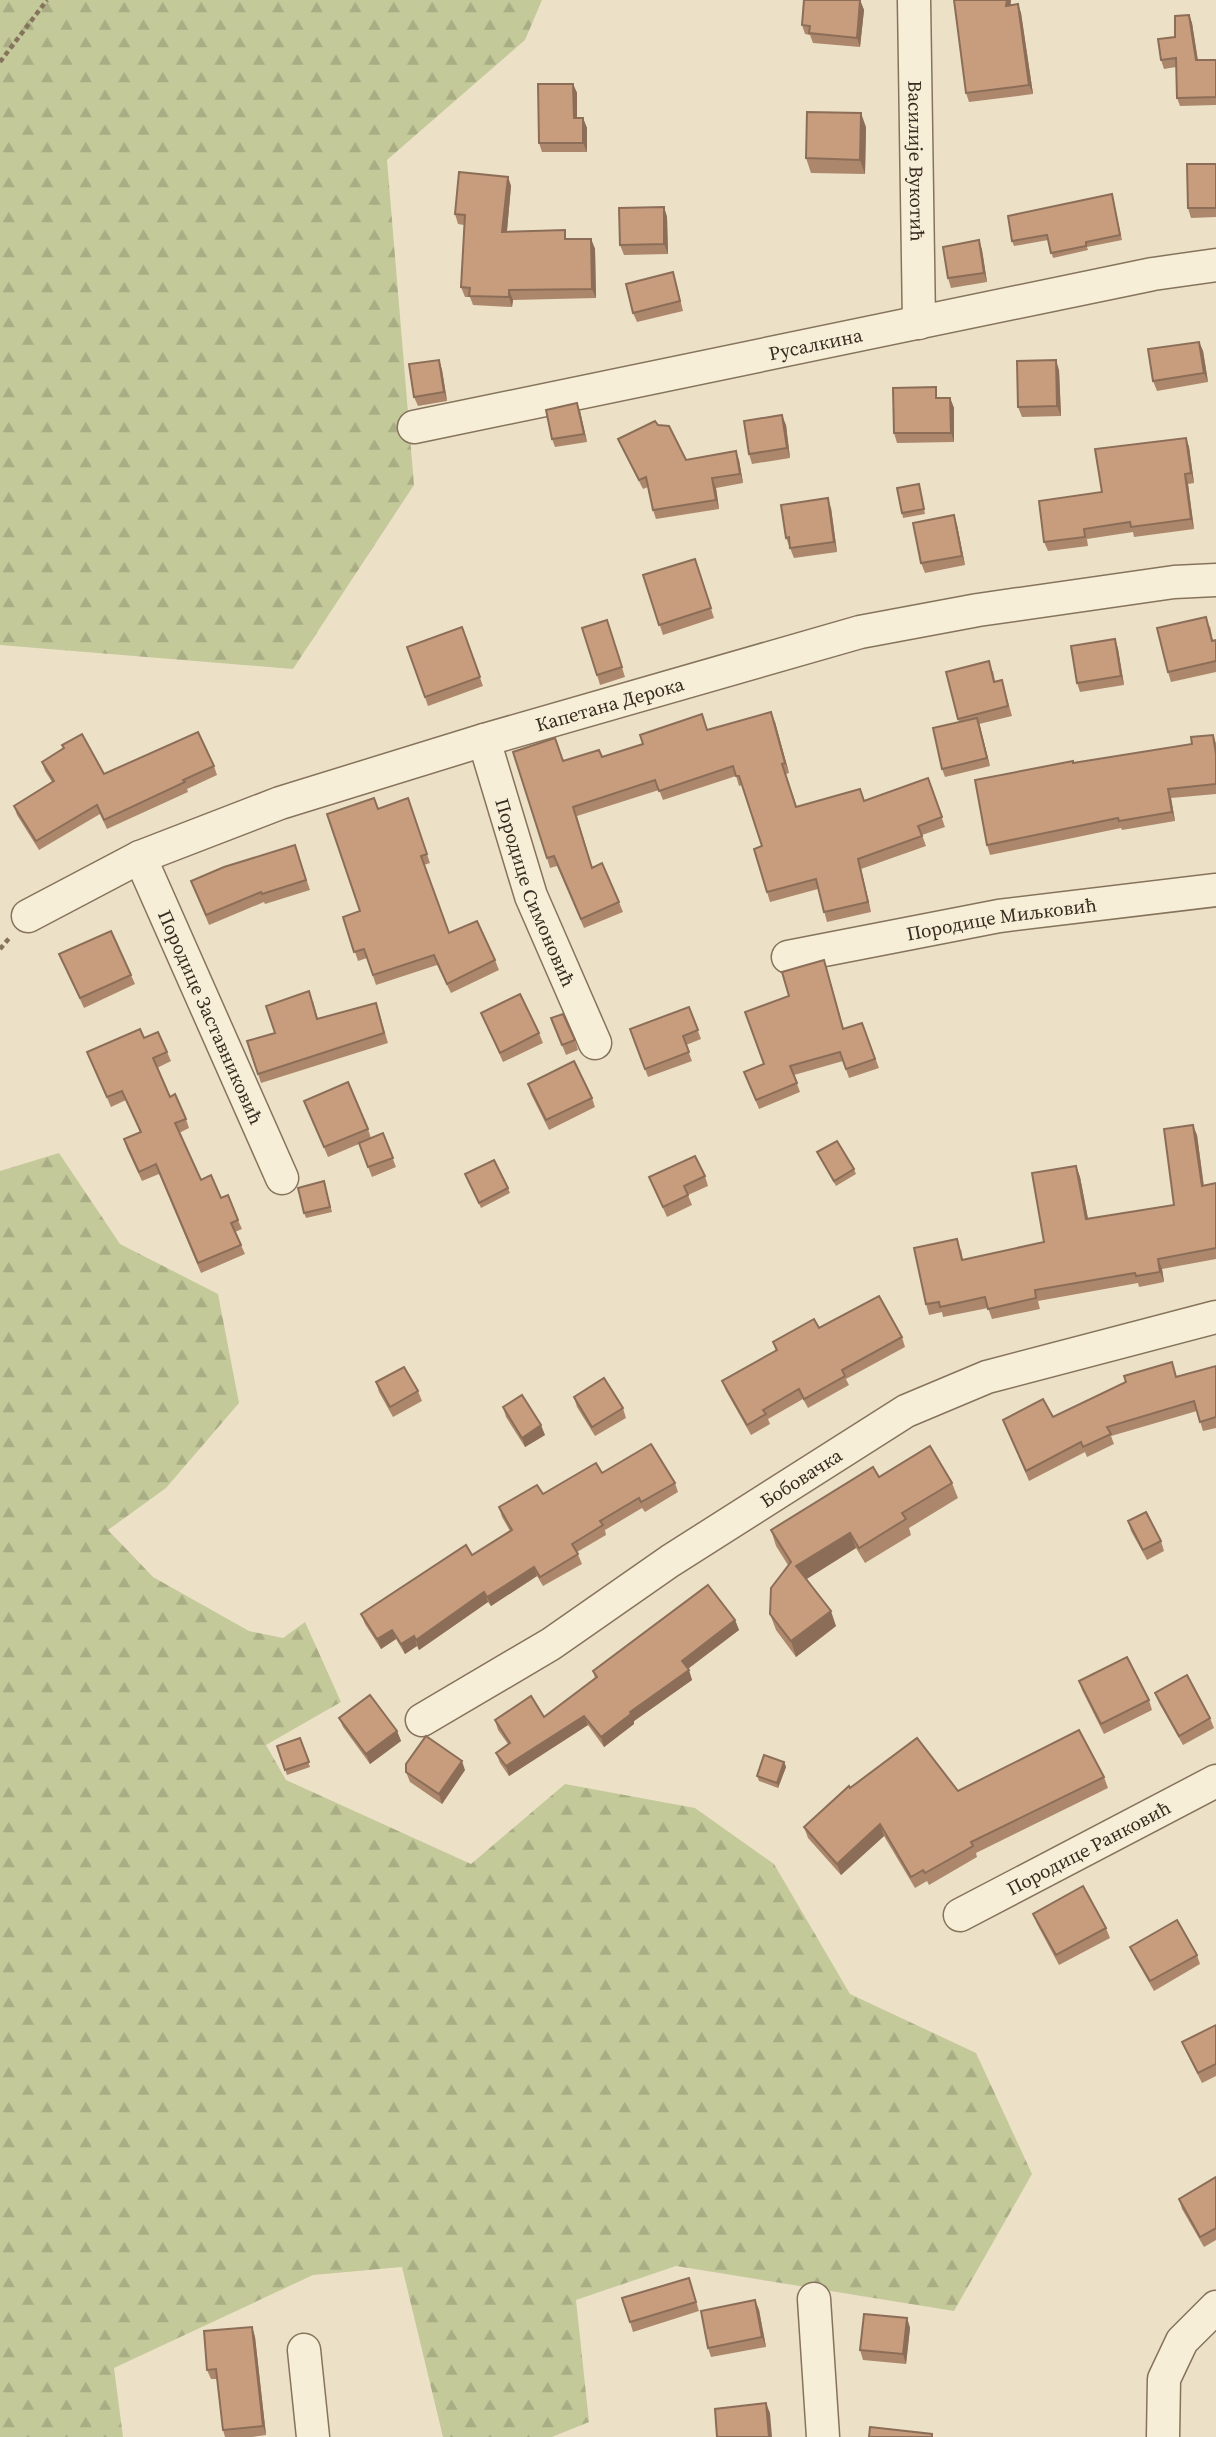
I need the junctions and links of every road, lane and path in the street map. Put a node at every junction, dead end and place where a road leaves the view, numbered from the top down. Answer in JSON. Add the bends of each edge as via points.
{"nodes":[{"id":1,"x":47,"y":0,"type":"edge"},
{"id":2,"x":914,"y":0,"type":"edge"},
{"id":3,"x":0,"y":62,"type":"edge"},
{"id":4,"x":1216,"y":265,"type":"edge"},
{"id":5,"x":919,"y":323,"type":"junction"},
{"id":6,"x":414,"y":427,"type":"dead end"},
{"id":7,"x":1216,"y":580,"type":"edge"},
{"id":8,"x":484,"y":740,"type":"junction"},
{"id":9,"x":140,"y":857,"type":"junction"},
{"id":10,"x":1216,"y":890,"type":"edge"},
{"id":11,"x":28,"y":916,"type":"dead end"},
{"id":12,"x":788,"y":957,"type":"dead end"},
{"id":13,"x":595,"y":1043,"type":"dead end"},
{"id":14,"x":282,"y":1178,"type":"dead end"},
{"id":15,"x":1216,"y":1317,"type":"edge"},
{"id":16,"x":422,"y":1720,"type":"dead end"},
{"id":17,"x":1216,"y":1782,"type":"edge"},
{"id":18,"x":960,"y":1915,"type":"dead end"},
{"id":19,"x":814,"y":2299,"type":"dead end"},
{"id":20,"x":1216,"y":2307,"type":"edge"},
{"id":21,"x":304,"y":2350,"type":"dead end"},
{"id":22,"x":313,"y":2437,"type":"edge"},
{"id":23,"x":823,"y":2437,"type":"edge"},
{"id":24,"x":1163,"y":2437,"type":"edge"}],
"edges":[{"from":1,"to":3,"type":"path"},
{"from":2,"to":5,"type":"street","name":"Василије Вукотић"},
{"from":4,"to":5,"type":"street","name":"Русалкина"},
{"from":5,"to":6,"type":"street","name":"Русалкина"},
{"from":7,"to":8,"type":"street","name":"Капетана Дерока","via":[[1004,606],[860,632]]},
{"from":8,"to":9,"type":"street","name":"Капетана Дерока","via":[[280,803]]},
{"from":8,"to":13,"type":"street","name":"Породице Симоновић","via":[[531,896]]},
{"from":9,"to":11,"type":"street","name":"Капетана Дерока"},
{"from":9,"to":14,"type":"street","name":"Породице Заставниковић"},
{"from":10,"to":12,"type":"street","name":"Породице Миљковић","via":[[999,916]]},
{"from":15,"to":16,"type":"street","name":"Бобовачка","via":[[987,1377],[906,1411],[670,1561],[551,1644]]},
{"from":17,"to":18,"type":"street","name":"Породице Ранковић"},
{"from":19,"to":23,"type":"street"},
{"from":20,"to":24,"type":"street","via":[[1182,2341],[1164,2379]]},
{"from":21,"to":22,"type":"street"}]}
